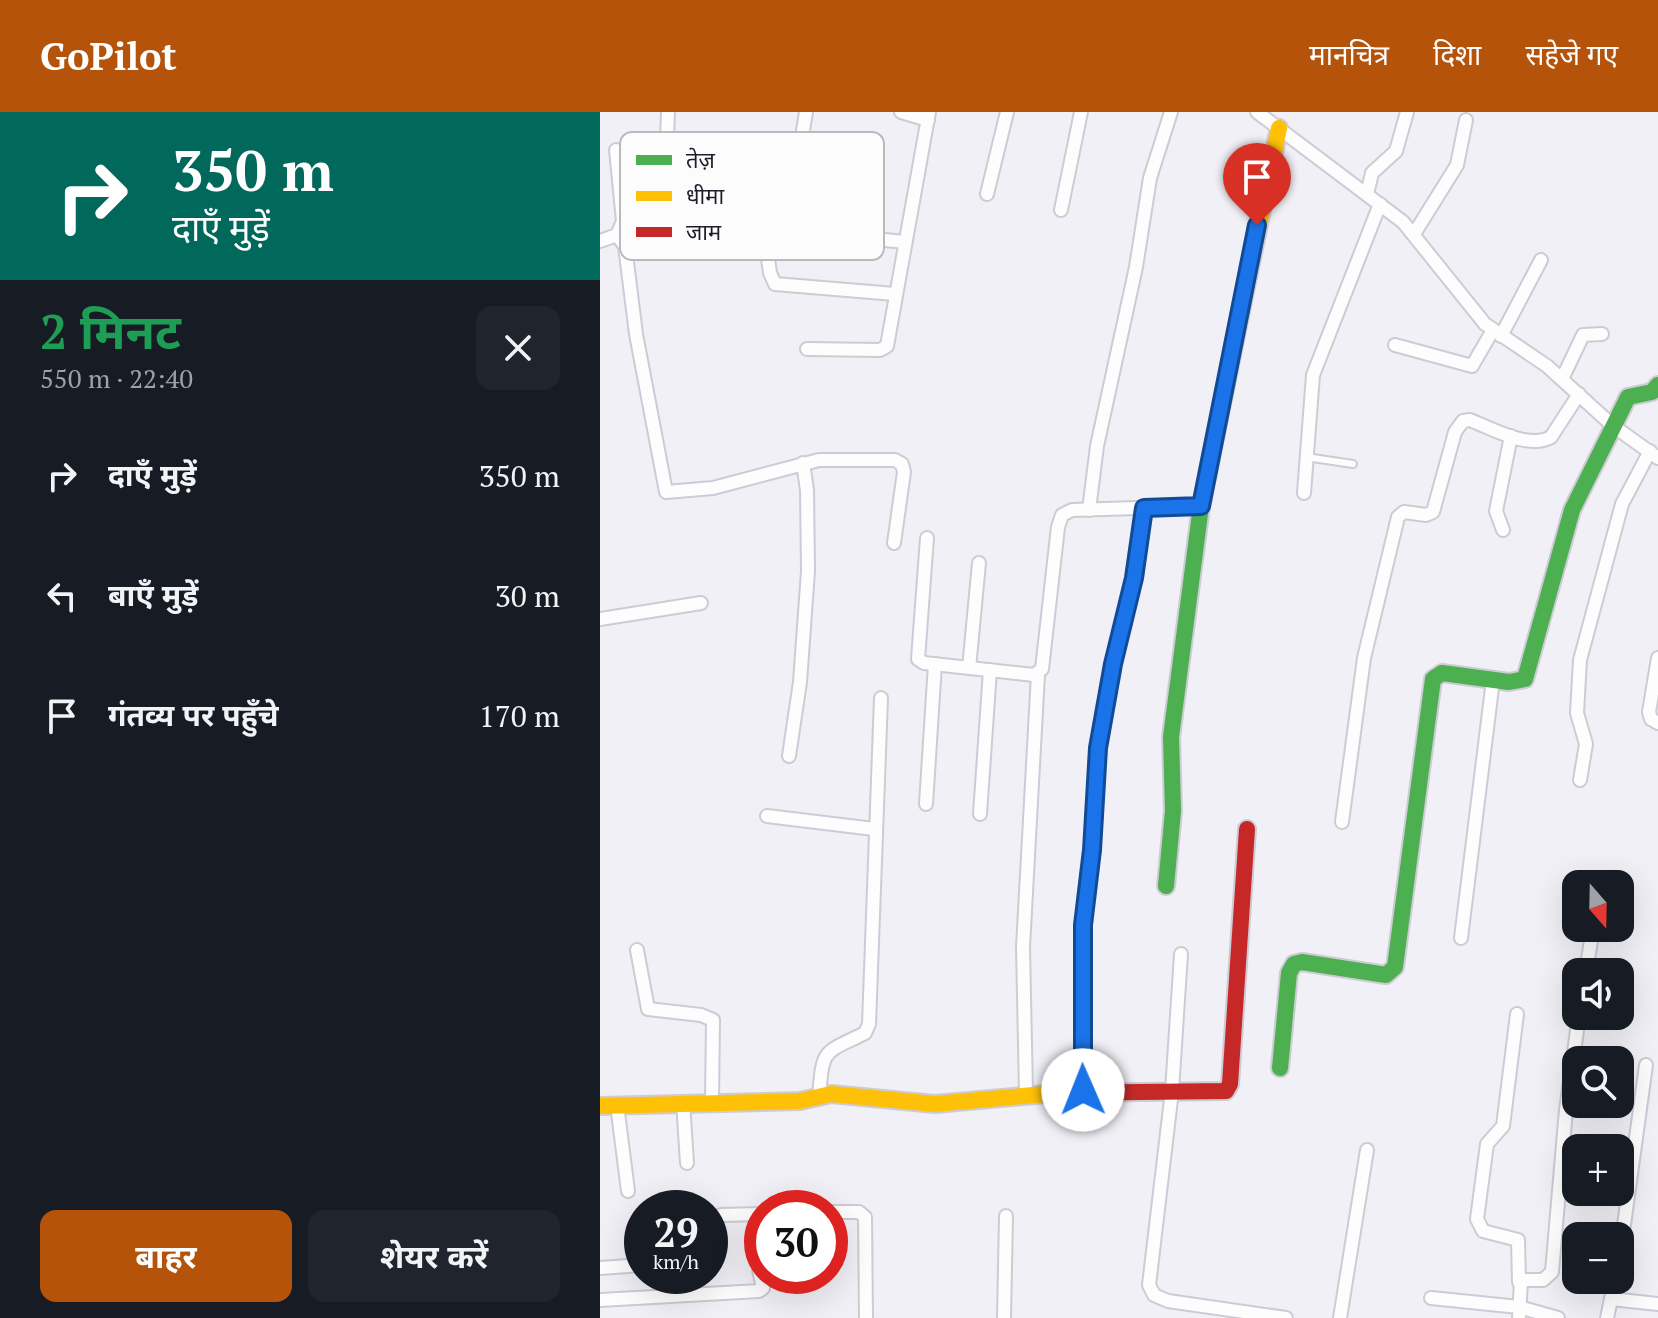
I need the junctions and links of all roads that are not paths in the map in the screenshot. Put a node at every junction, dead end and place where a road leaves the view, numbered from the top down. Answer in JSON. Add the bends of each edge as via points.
{"nodes":[{"id":1,"x":668,"y":112,"type":"edge"},
{"id":2,"x":806,"y":112,"type":"edge"},
{"id":3,"x":901,"y":112,"type":"edge"},
{"id":4,"x":1007,"y":112,"type":"edge"},
{"id":5,"x":1081,"y":112,"type":"edge"},
{"id":6,"x":1171,"y":112,"type":"edge"},
{"id":7,"x":1257,"y":112,"type":"edge"},
{"id":8,"x":1407,"y":112,"type":"edge"},
{"id":9,"x":928,"y":116,"type":"edge"},
{"id":10,"x":1466,"y":120,"type":"dead end"},
{"id":11,"x":1279,"y":128,"type":"junction"},
{"id":12,"x":667,"y":132,"type":"edge"},
{"id":13,"x":803,"y":132,"type":"edge"},
{"id":14,"x":616,"y":150,"type":"dead end"},
{"id":15,"x":620,"y":191,"type":"edge"},
{"id":16,"x":987,"y":194,"type":"dead end"},
{"id":17,"x":1367,"y":194,"type":"junction"},
{"id":18,"x":1380,"y":204,"type":"junction"},
{"id":19,"x":1061,"y":210,"type":"dead end"},
{"id":20,"x":620,"y":228,"type":"edge"},
{"id":21,"x":1414,"y":234,"type":"junction"},
{"id":22,"x":617,"y":235,"type":"junction"},
{"id":23,"x":620,"y":239,"type":"edge"},
{"id":24,"x":884,"y":240,"type":"edge"},
{"id":25,"x":600,"y":241,"type":"edge"},
{"id":26,"x":905,"y":242,"type":"junction"},
{"id":27,"x":627,"y":260,"type":"edge"},
{"id":28,"x":768,"y":260,"type":"edge"},
{"id":29,"x":1541,"y":260,"type":"dead end"},
{"id":30,"x":895,"y":294,"type":"junction"},
{"id":31,"x":1497,"y":333,"type":"junction"},
{"id":32,"x":1602,"y":334,"type":"dead end"},
{"id":33,"x":1395,"y":345,"type":"dead end"},
{"id":34,"x":807,"y":349,"type":"dead end"},
{"id":35,"x":1562,"y":379,"type":"junction"},
{"id":36,"x":1658,"y":385,"type":"edge"},
{"id":37,"x":1579,"y":394,"type":"junction"},
{"id":38,"x":1612,"y":425,"type":"junction"},
{"id":39,"x":1511,"y":436,"type":"junction"},
{"id":40,"x":1654,"y":454,"type":"edge"},
{"id":41,"x":1306,"y":457,"type":"junction"},
{"id":42,"x":803,"y":463,"type":"junction"},
{"id":43,"x":1353,"y":464,"type":"dead end"},
{"id":44,"x":1304,"y":493,"type":"dead end"},
{"id":45,"x":1201,"y":506,"type":"junction"},
{"id":46,"x":1144,"y":508,"type":"junction"},
{"id":47,"x":1089,"y":510,"type":"junction"},
{"id":48,"x":1503,"y":530,"type":"dead end"},
{"id":49,"x":927,"y":538,"type":"dead end"},
{"id":50,"x":894,"y":543,"type":"dead end"},
{"id":51,"x":979,"y":563,"type":"dead end"},
{"id":52,"x":701,"y":603,"type":"dead end"},
{"id":53,"x":600,"y":619,"type":"edge"},
{"id":54,"x":1658,"y":658,"type":"edge"},
{"id":55,"x":935,"y":664,"type":"junction"},
{"id":56,"x":969,"y":668,"type":"junction"},
{"id":57,"x":990,"y":670,"type":"junction"},
{"id":58,"x":1038,"y":674,"type":"junction"},
{"id":59,"x":1493,"y":680,"type":"junction"},
{"id":60,"x":881,"y":698,"type":"dead end"},
{"id":61,"x":1658,"y":723,"type":"edge"},
{"id":62,"x":789,"y":756,"type":"dead end"},
{"id":63,"x":1580,"y":780,"type":"dead end"},
{"id":64,"x":926,"y":804,"type":"dead end"},
{"id":65,"x":980,"y":814,"type":"dead end"},
{"id":66,"x":767,"y":816,"type":"dead end"},
{"id":67,"x":1342,"y":822,"type":"dead end"},
{"id":68,"x":874,"y":829,"type":"junction"},
{"id":69,"x":1247,"y":829,"type":"dead end"},
{"id":70,"x":1166,"y":886,"type":"dead end"},
{"id":71,"x":1461,"y":938,"type":"dead end"},
{"id":72,"x":637,"y":950,"type":"dead end"},
{"id":73,"x":1181,"y":954,"type":"dead end"},
{"id":74,"x":1517,"y":1014,"type":"dead end"},
{"id":75,"x":1577,"y":1030,"type":"edge"},
{"id":76,"x":1646,"y":1065,"type":"dead end"},
{"id":77,"x":1280,"y":1068,"type":"dead end"},
{"id":78,"x":1083,"y":1090,"type":"junction"},
{"id":79,"x":1172,"y":1091,"type":"junction"},
{"id":80,"x":1026,"y":1093,"type":"junction"},
{"id":81,"x":819,"y":1097,"type":"junction"},
{"id":82,"x":683,"y":1102,"type":"junction"},
{"id":83,"x":712,"y":1102,"type":"junction"},
{"id":84,"x":617,"y":1105,"type":"junction"},
{"id":85,"x":600,"y":1106,"type":"edge"},
{"id":86,"x":1367,"y":1150,"type":"dead end"},
{"id":87,"x":687,"y":1163,"type":"dead end"},
{"id":88,"x":628,"y":1190,"type":"edge"},
{"id":89,"x":848,"y":1212,"type":"edge"},
{"id":90,"x":1006,"y":1216,"type":"dead end"},
{"id":91,"x":1624,"y":1222,"type":"edge"},
{"id":92,"x":624,"y":1266,"type":"edge"},
{"id":93,"x":600,"y":1268,"type":"edge"},
{"id":94,"x":1519,"y":1282,"type":"junction"},
{"id":95,"x":744,"y":1292,"type":"edge"},
{"id":96,"x":1612,"y":1294,"type":"edge"},
{"id":97,"x":1431,"y":1298,"type":"dead end"},
{"id":98,"x":1611,"y":1299,"type":"junction"},
{"id":99,"x":600,"y":1300,"type":"edge"},
{"id":100,"x":1658,"y":1304,"type":"edge"},
{"id":101,"x":1519,"y":1312,"type":"edge"},
{"id":102,"x":866,"y":1318,"type":"edge"},
{"id":103,"x":1004,"y":1318,"type":"edge"},
{"id":104,"x":1286,"y":1318,"type":"edge"},
{"id":105,"x":1340,"y":1318,"type":"edge"},
{"id":106,"x":1558,"y":1318,"type":"edge"},
{"id":107,"x":1607,"y":1318,"type":"edge"}],
"edges":[{"from":1,"to":12,"type":"street"},
{"from":2,"to":13,"type":"street"},
{"from":3,"to":9,"type":"street"},
{"from":4,"to":16,"type":"street"},
{"from":5,"to":19,"type":"street"},
{"from":6,"to":47,"type":"street","via":[[1150,178]]},
{"from":7,"to":11,"type":"street"},
{"from":8,"to":17,"type":"street","via":[[1396,151],[1372,173]]},
{"from":9,"to":26,"type":"street"},
{"from":10,"to":21,"type":"street","via":[[1457,165]]},
{"from":11,"to":17,"type":"street"},
{"from":11,"to":45,"type":"street"},
{"from":14,"to":15,"type":"street"},
{"from":17,"to":18,"type":"street"},
{"from":18,"to":21,"type":"street"},
{"from":18,"to":41,"type":"street","via":[[1313,375]]},
{"from":20,"to":22,"type":"street"},
{"from":21,"to":31,"type":"street"},
{"from":22,"to":23,"type":"street"},
{"from":22,"to":25,"type":"street"},
{"from":24,"to":26,"type":"street"},
{"from":26,"to":30,"type":"street"},
{"from":27,"to":42,"type":"street","via":[[666,492],[713,488]]},
{"from":28,"to":30,"type":"street","via":[[775,284]]},
{"from":29,"to":31,"type":"street"},
{"from":30,"to":34,"type":"street","via":[[885,348]]},
{"from":31,"to":33,"type":"street","via":[[1472,366]]},
{"from":31,"to":35,"type":"street"},
{"from":32,"to":35,"type":"street","via":[[1583,335]]},
{"from":35,"to":37,"type":"street"},
{"from":36,"to":38,"type":"street","via":[[1649,393],[1630,394]]},
{"from":37,"to":38,"type":"street"},
{"from":37,"to":39,"type":"street","via":[[1548,439]]},
{"from":38,"to":40,"type":"street"},
{"from":38,"to":59,"type":"street","via":[[1572,510],[1527,674],[1518,682]]},
{"from":39,"to":48,"type":"street","via":[[1496,511]]},
{"from":39,"to":67,"type":"street","via":[[1463,421],[1455,432],[1433,512],[1404,512],[1398,517],[1364,658]]},
{"from":40,"to":63,"type":"street","via":[[1622,504],[1580,660],[1577,713],[1586,744]]},
{"from":41,"to":43,"type":"lane"},
{"from":41,"to":44,"type":"street"},
{"from":42,"to":50,"type":"street","via":[[899,461],[904,472]]},
{"from":42,"to":62,"type":"street","via":[[808,571]]},
{"from":45,"to":46,"type":"street"},
{"from":45,"to":70,"type":"street","via":[[1171,737],[1173,811]]},
{"from":46,"to":47,"type":"street"},
{"from":46,"to":78,"type":"street","via":[[1098,748],[1083,925]]},
{"from":47,"to":58,"type":"street","via":[[1066,512],[1060,519]]},
{"from":49,"to":55,"type":"street","via":[[917,656]]},
{"from":51,"to":56,"type":"street"},
{"from":52,"to":53,"type":"street"},
{"from":54,"to":61,"type":"street","via":[[1649,712]]},
{"from":55,"to":56,"type":"street"},
{"from":55,"to":64,"type":"street"},
{"from":56,"to":57,"type":"street"},
{"from":57,"to":58,"type":"street"},
{"from":57,"to":65,"type":"street"},
{"from":58,"to":80,"type":"street","via":[[1023,947]]},
{"from":59,"to":71,"type":"street"},
{"from":59,"to":77,"type":"street","via":[[1442,673],[1433,679],[1395,967],[1386,975],[1294,964]]},
{"from":60,"to":68,"type":"street"},
{"from":66,"to":68,"type":"street"},
{"from":68,"to":81,"type":"street","via":[[869,1024],[865,1033],[835,1045],[826,1055]]},
{"from":69,"to":79,"type":"street","via":[[1230,1084],[1221,1092]]},
{"from":72,"to":83,"type":"street","via":[[648,1009],[713,1020]]},
{"from":73,"to":79,"type":"street"},
{"from":74,"to":94,"type":"street","via":[[1503,1126],[1487,1144],[1477,1219],[1483,1231],[1518,1240]]},
{"from":75,"to":94,"type":"street","via":[[1552,1272],[1547,1278]]},
{"from":76,"to":91,"type":"street"},
{"from":78,"to":79,"type":"street"},
{"from":78,"to":80,"type":"street"},
{"from":79,"to":104,"type":"street","via":[[1148,1279],[1151,1292],[1168,1301]]},
{"from":80,"to":81,"type":"street","via":[[935,1104]]},
{"from":81,"to":83,"type":"street"},
{"from":82,"to":83,"type":"street"},
{"from":82,"to":84,"type":"street"},
{"from":82,"to":87,"type":"street"},
{"from":84,"to":85,"type":"street"},
{"from":84,"to":88,"type":"street"},
{"from":86,"to":105,"type":"street"},
{"from":89,"to":102,"type":"street","via":[[859,1212],[867,1222]]},
{"from":90,"to":103,"type":"street"},
{"from":92,"to":93,"type":"street"},
{"from":94,"to":101,"type":"street"},
{"from":95,"to":99,"type":"street"},
{"from":96,"to":98,"type":"street"},
{"from":97,"to":101,"type":"street"},
{"from":98,"to":100,"type":"street"},
{"from":98,"to":107,"type":"street"},
{"from":101,"to":106,"type":"street"}]}
